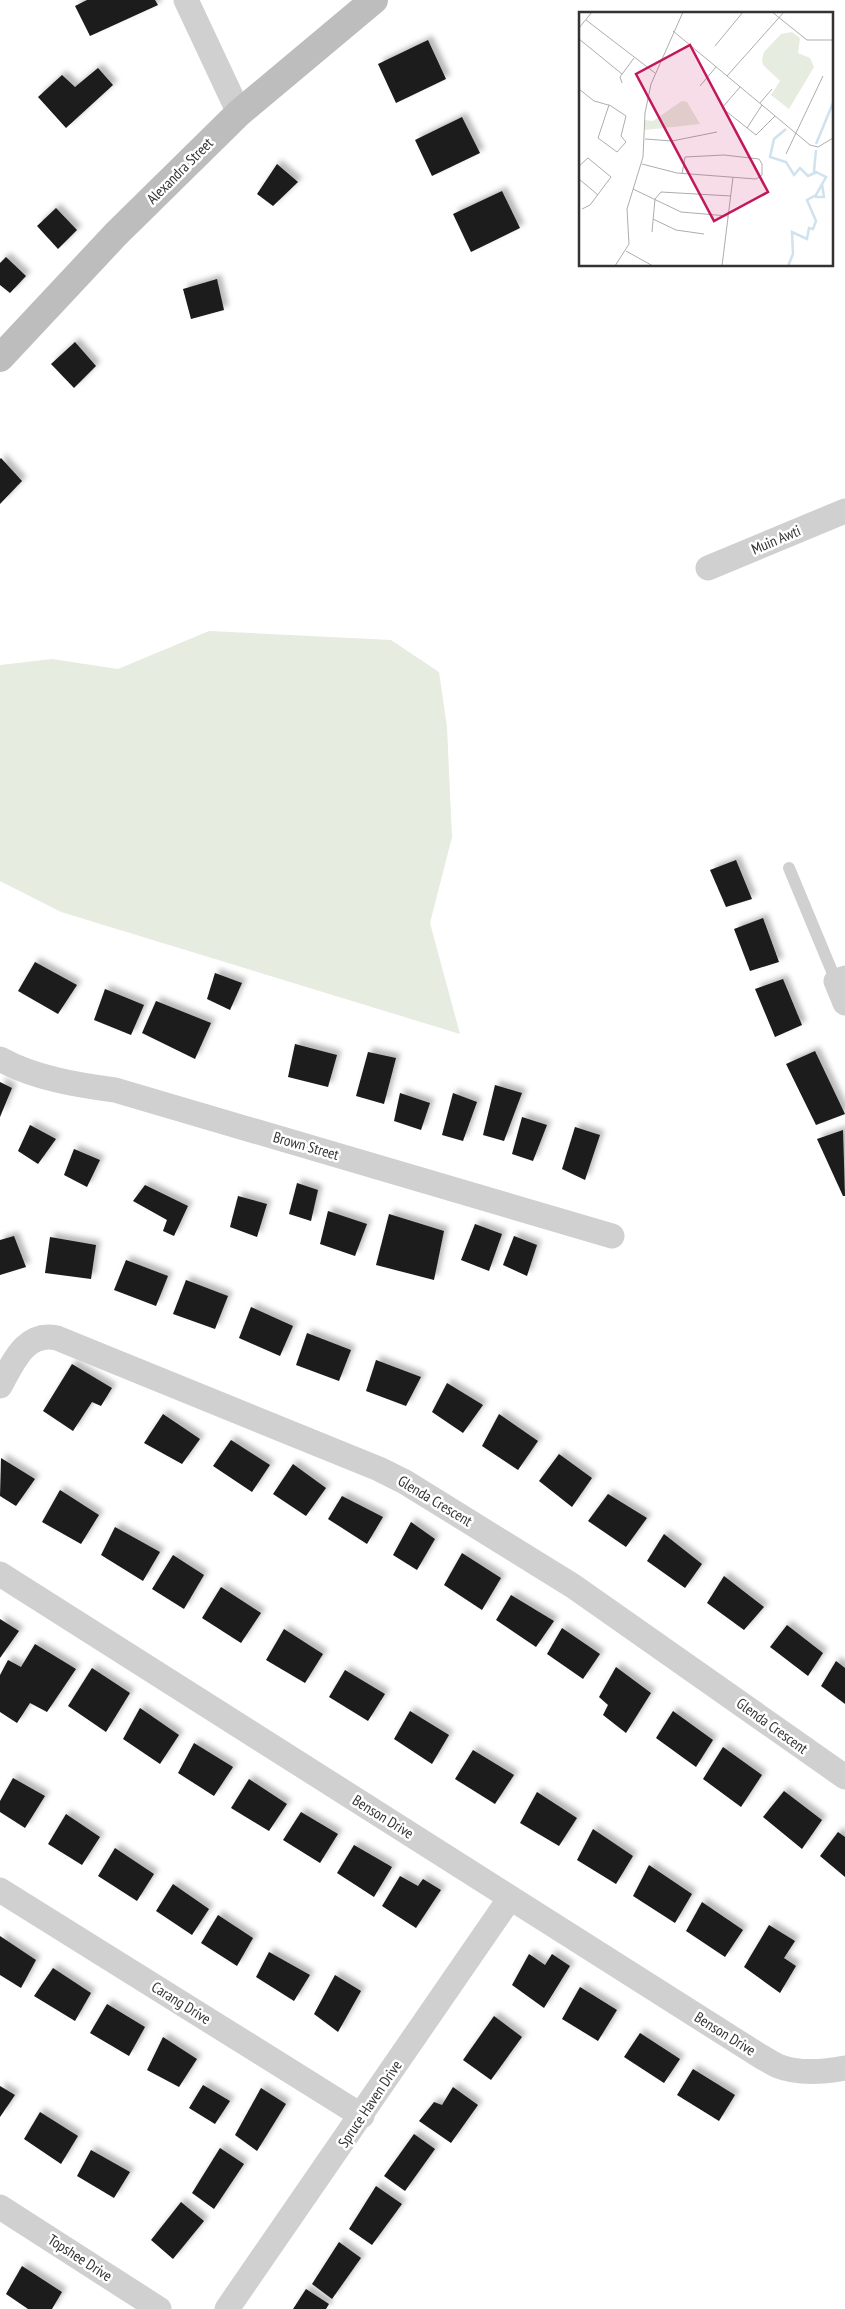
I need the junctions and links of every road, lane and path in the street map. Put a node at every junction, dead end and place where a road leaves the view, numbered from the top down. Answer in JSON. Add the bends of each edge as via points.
{"nodes":[{"id":1,"x":186,"y":0,"type":"edge"},
{"id":2,"x":374,"y":0,"type":"edge"},
{"id":3,"x":239,"y":113,"type":"junction"},
{"id":4,"x":0,"y":358,"type":"edge"},
{"id":5,"x":845,"y":511,"type":"edge"},
{"id":6,"x":708,"y":568,"type":"dead end"},
{"id":7,"x":789,"y":868,"type":"dead end"},
{"id":8,"x":842,"y":987,"type":"edge"},
{"id":9,"x":0,"y":1059,"type":"edge"},
{"id":10,"x":612,"y":1236,"type":"dead end"},
{"id":11,"x":0,"y":1386,"type":"edge"},
{"id":12,"x":0,"y":1574,"type":"edge"},
{"id":13,"x":845,"y":1777,"type":"edge"},
{"id":14,"x":0,"y":1890,"type":"edge"},
{"id":15,"x":510,"y":1898,"type":"junction"},
{"id":16,"x":845,"y":2068,"type":"edge"},
{"id":17,"x":362,"y":2116,"type":"junction"},
{"id":18,"x":0,"y":2207,"type":"edge"},
{"id":19,"x":159,"y":2309,"type":"edge"},
{"id":20,"x":227,"y":2309,"type":"edge"}],
"edges":[{"from":1,"to":3,"type":"street"},
{"from":2,"to":3,"type":"main road","name":"Alexandra Street"},
{"from":3,"to":4,"type":"main road","name":"Alexandra Street","via":[[116,234]]},
{"from":5,"to":6,"type":"street","name":"Muin Awti"},
{"from":7,"to":8,"type":"lane"},
{"from":9,"to":10,"type":"street","name":"Brown Street","via":[[30,1071],[86,1086],[116,1090]]},
{"from":11,"to":13,"type":"street","name":"Glenda Crescent","via":[[25,1346],[43,1336],[57,1338],[379,1469],[566,1581]]},
{"from":12,"to":15,"type":"street","name":"Benson Drive"},
{"from":14,"to":17,"type":"street","name":"Carang Drive"},
{"from":15,"to":16,"type":"street","name":"Benson Drive","via":[[778,2066],[824,2071]]},
{"from":15,"to":17,"type":"street","name":"Spruce Haven Drive"},
{"from":17,"to":20,"type":"street","name":"Spruce Haven Drive"},
{"from":18,"to":19,"type":"street","name":"Topshee Drive"}]}
